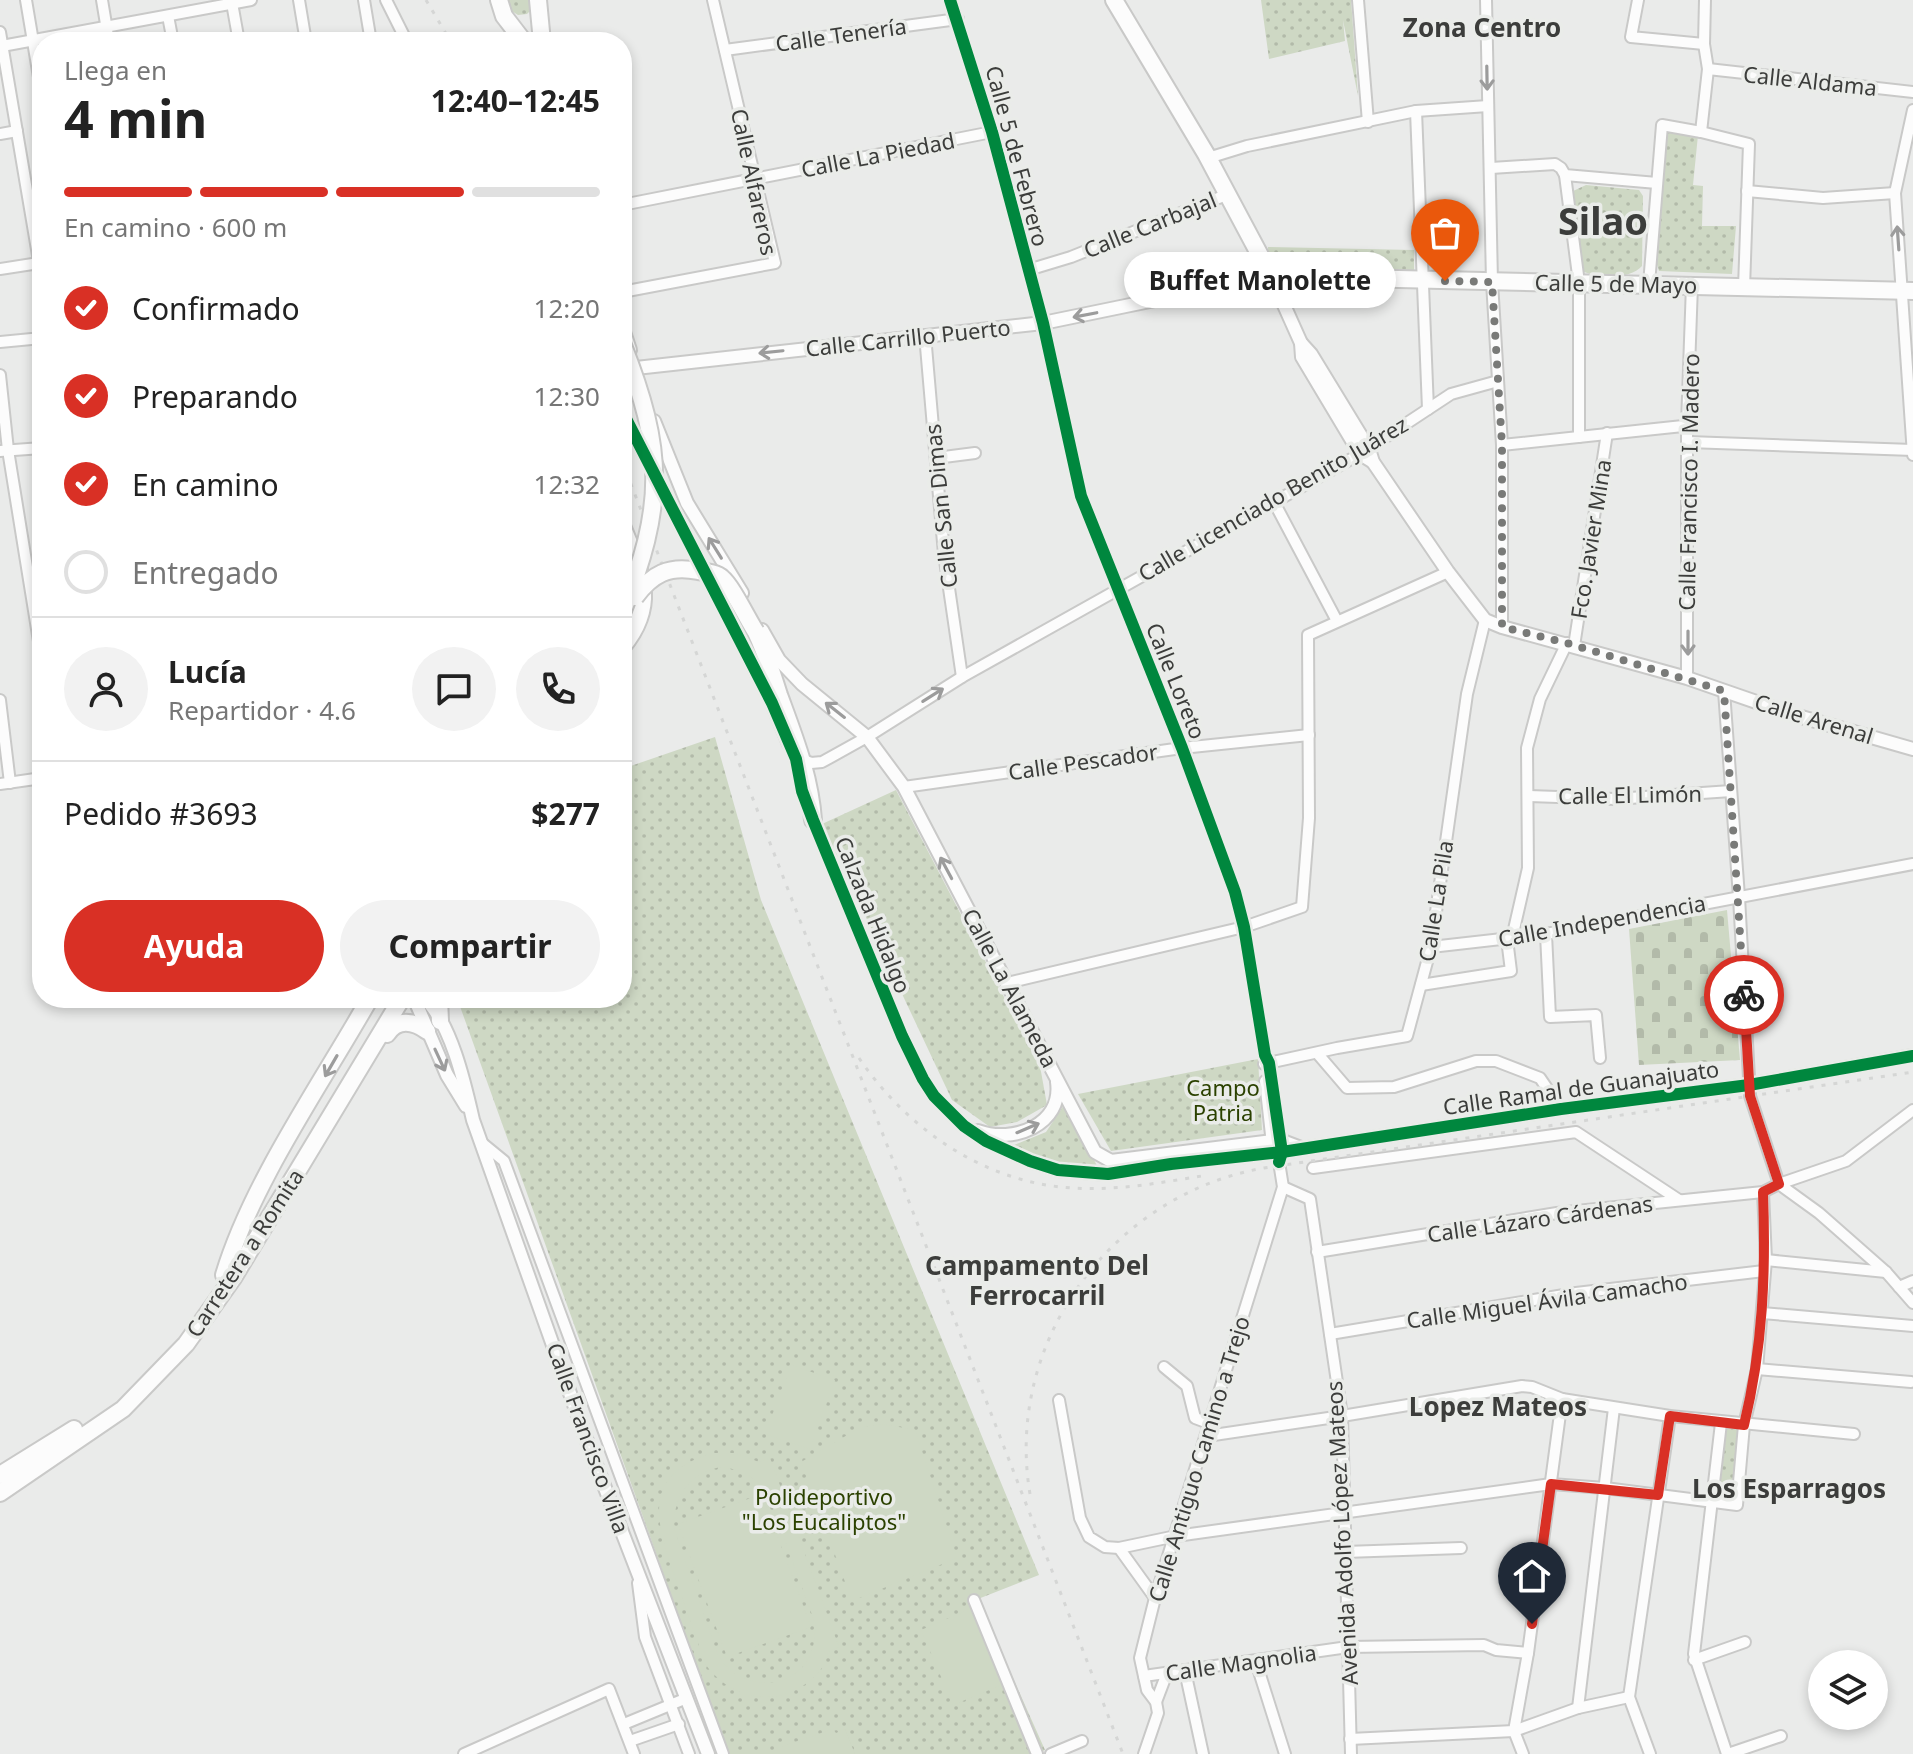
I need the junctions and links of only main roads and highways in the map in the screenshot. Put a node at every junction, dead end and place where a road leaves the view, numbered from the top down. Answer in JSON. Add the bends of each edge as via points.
{"nodes":[{"id":1,"x":1114,"y":0,"type":"edge"},
{"id":2,"x":538,"y":4,"type":"edge"},
{"id":3,"x":502,"y":8,"type":"edge"},
{"id":4,"x":518,"y":32,"type":"edge"},
{"id":5,"x":541,"y":32,"type":"edge"},
{"id":6,"x":1907,"y":291,"type":"edge"},
{"id":7,"x":632,"y":368,"type":"edge"},
{"id":8,"x":632,"y":392,"type":"edge"},
{"id":9,"x":632,"y":550,"type":"edge"},
{"id":10,"x":632,"y":561,"type":"edge"},
{"id":11,"x":632,"y":585,"type":"edge"},
{"id":12,"x":632,"y":601,"type":"edge"},
{"id":13,"x":632,"y":631,"type":"edge"},
{"id":14,"x":813,"y":820,"type":"road end"},
{"id":15,"x":376,"y":1008,"type":"edge"},
{"id":16,"x":437,"y":1008,"type":"edge"},
{"id":17,"x":229,"y":1277,"type":"junction"},
{"id":18,"x":1,"y":1482,"type":"edge"}],
"edges":[{"from":1,"to":6,"type":"main road","name":"Calle 5 de Mayo","via":[[1271,276]]},
{"from":2,"to":3,"type":"main road","via":[[524,18]]},
{"from":2,"to":5,"type":"main road"},
{"from":3,"to":4,"type":"main road"},
{"from":7,"to":11,"type":"main road","bridge":true,"via":[[649,422],[655,480],[650,532]]},
{"from":8,"to":10,"type":"main road","via":[[644,482]]},
{"from":9,"to":13,"type":"main road","via":[[644,604]]},
{"from":12,"to":14,"type":"main road","bridge":true,"via":[[648,580],[669,568],[722,578],[758,628],[792,723]]},
{"from":15,"to":17,"type":"main road","name":"Carretera a Romita"},
{"from":16,"to":17,"type":"main road","via":[[434,1026],[404,1022],[390,1029],[289,1206],[257,1254]]},
{"from":17,"to":18,"type":"main road","name":"Carretera a Romita","via":[[134,1388]]},
{"from":17,"to":18,"type":"main road","name":"Carretera a Romita","via":[[180,1351],[123,1409],[21,1478]]}]}
